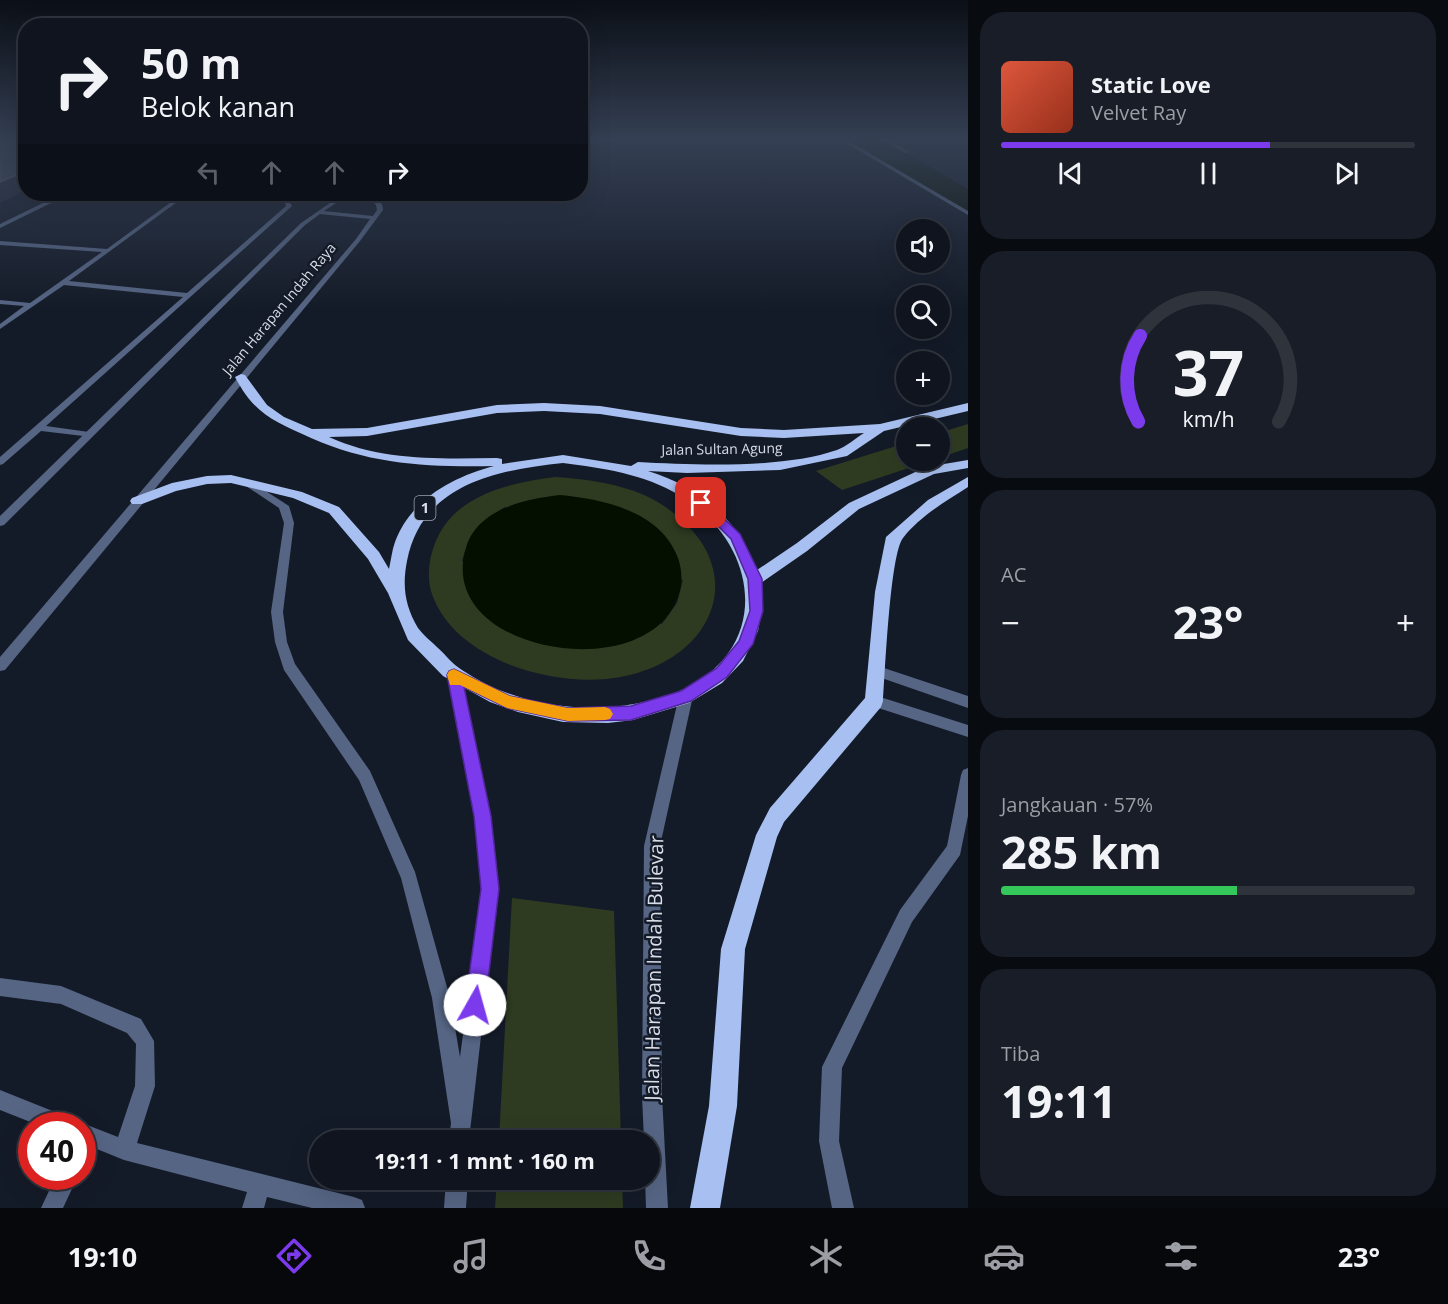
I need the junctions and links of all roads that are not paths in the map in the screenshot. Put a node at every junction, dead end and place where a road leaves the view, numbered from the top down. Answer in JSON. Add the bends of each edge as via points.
{"nodes":[{"id":1,"x":940,"y":196,"type":"edge"},
{"id":2,"x":38,"y":201,"type":"edge"},
{"id":3,"x":53,"y":201,"type":"edge"},
{"id":4,"x":175,"y":201,"type":"edge"},
{"id":5,"x":280,"y":201,"type":"edge"},
{"id":6,"x":334,"y":201,"type":"edge"},
{"id":7,"x":362,"y":201,"type":"edge"},
{"id":8,"x":318,"y":213,"type":"junction"},
{"id":9,"x":968,"y":213,"type":"edge"},
{"id":10,"x":374,"y":218,"type":"junction"},
{"id":11,"x":0,"y":219,"type":"edge"},
{"id":12,"x":0,"y":226,"type":"edge"},
{"id":13,"x":0,"y":243,"type":"edge"},
{"id":14,"x":108,"y":251,"type":"junction"},
{"id":15,"x":64,"y":284,"type":"junction"},
{"id":16,"x":189,"y":295,"type":"junction"},
{"id":17,"x":0,"y":302,"type":"edge"},
{"id":18,"x":33,"y":305,"type":"junction"},
{"id":19,"x":0,"y":327,"type":"edge"},
{"id":20,"x":241,"y":377,"type":"junction"},
{"id":21,"x":968,"y":407,"type":"edge"},
{"id":22,"x":39,"y":428,"type":"junction"},
{"id":23,"x":880,"y":428,"type":"junction"},
{"id":24,"x":311,"y":434,"type":"junction"},
{"id":25,"x":89,"y":435,"type":"junction"},
{"id":26,"x":0,"y":462,"type":"edge"},
{"id":27,"x":524,"y":462,"type":"junction"},
{"id":28,"x":610,"y":464,"type":"junction"},
{"id":29,"x":968,"y":464,"type":"edge"},
{"id":30,"x":243,"y":480,"type":"junction"},
{"id":31,"x":968,"y":481,"type":"edge"},
{"id":32,"x":137,"y":501,"type":"junction"},
{"id":33,"x":0,"y":522,"type":"edge"},
{"id":34,"x":755,"y":579,"type":"junction"},
{"id":35,"x":395,"y":592,"type":"junction"},
{"id":36,"x":0,"y":666,"type":"edge"},
{"id":37,"x":878,"y":670,"type":"junction"},
{"id":38,"x":454,"y":675,"type":"junction"},
{"id":39,"x":686,"y":696,"type":"junction"},
{"id":40,"x":874,"y":701,"type":"junction"},
{"id":41,"x":968,"y":702,"type":"edge"},
{"id":42,"x":968,"y":732,"type":"edge"},
{"id":43,"x":968,"y":775,"type":"edge"},
{"id":44,"x":0,"y":987,"type":"edge"},
{"id":45,"x":0,"y":1100,"type":"edge"},
{"id":46,"x":30,"y":1112,"type":"edge"},
{"id":47,"x":460,"y":1130,"type":"edge"},
{"id":48,"x":96,"y":1141,"type":"edge"},
{"id":49,"x":124,"y":1150,"type":"junction"},
{"id":50,"x":260,"y":1183,"type":"junction"},
{"id":51,"x":60,"y":1190,"type":"edge"},
{"id":52,"x":456,"y":1190,"type":"edge"},
{"id":53,"x":52,"y":1208,"type":"edge"},
{"id":54,"x":253,"y":1208,"type":"edge"},
{"id":55,"x":354,"y":1208,"type":"edge"},
{"id":56,"x":455,"y":1208,"type":"edge"},
{"id":57,"x":657,"y":1208,"type":"edge"},
{"id":58,"x":705,"y":1208,"type":"edge"},
{"id":59,"x":843,"y":1208,"type":"edge"}],
"edges":[{"from":1,"to":9,"type":"street"},
{"from":2,"to":11,"type":"street"},
{"from":3,"to":12,"type":"street"},
{"from":4,"to":14,"type":"street"},
{"from":5,"to":16,"type":"street","via":[[289,206]]},
{"from":6,"to":8,"type":"street"},
{"from":7,"to":10,"type":"street","via":[[379,204]]},
{"from":8,"to":10,"type":"street"},
{"from":8,"to":25,"type":"street"},
{"from":10,"to":20,"type":"street","name":"Jalan Harapan Indah Raya"},
{"from":13,"to":14,"type":"street"},
{"from":14,"to":15,"type":"street"},
{"from":15,"to":16,"type":"street"},
{"from":15,"to":18,"type":"street"},
{"from":16,"to":22,"type":"street"},
{"from":17,"to":18,"type":"street"},
{"from":18,"to":19,"type":"street"},
{"from":20,"to":24,"type":"highway","via":[[261,408],[283,424]]},
{"from":20,"to":32,"type":"street","name":"Jalan Harapan Indah Raya"},
{"from":21,"to":23,"type":"highway","name":"Jalan Sultan Agung","number":"1"},
{"from":22,"to":25,"type":"street"},
{"from":22,"to":26,"type":"street"},
{"from":23,"to":24,"type":"highway","via":[[783,434],[741,432],[600,410],[544,407],[497,409],[367,432]]},
{"from":23,"to":28,"type":"highway","name":"Jalan Sultan Agung","number":"1","via":[[842,453],[780,466],[687,469]]},
{"from":24,"to":27,"type":"highway","via":[[355,451],[429,463]]},
{"from":25,"to":33,"type":"street"},
{"from":27,"to":28,"type":"highway","number":"1","via":[[563,459]]},
{"from":27,"to":35,"type":"highway","number":"1","via":[[474,475],[440,493],[414,518],[398,550]]},
{"from":28,"to":34,"type":"highway","number":"1","via":[[655,477],[701,503],[736,537]]},
{"from":29,"to":34,"type":"highway","via":[[932,470],[854,506]]},
{"from":30,"to":32,"type":"highway","via":[[207,480],[172,487]]},
{"from":30,"to":35,"type":"highway","via":[[334,510],[374,556]]},
{"from":30,"to":47,"type":"street","via":[[284,506],[289,522],[277,612],[289,666],[365,776],[409,878],[441,998]]},
{"from":31,"to":37,"type":"highway","via":[[933,503],[894,537],[883,592]]},
{"from":32,"to":36,"type":"street","name":"Jalan Harapan Indah Raya"},
{"from":34,"to":39,"type":"highway","number":"1","via":[[756,611],[746,644],[722,673]]},
{"from":35,"to":38,"type":"highway","number":"1","via":[[414,635]]},
{"from":37,"to":40,"type":"highway"},
{"from":37,"to":41,"type":"street"},
{"from":38,"to":39,"type":"highway","number":"1","via":[[507,701],[568,715],[631,713]]},
{"from":38,"to":47,"type":"street","via":[[482,816],[490,889]]},
{"from":39,"to":57,"type":"street","name":"Jalan Harapan Indah Bulevar","via":[[652,846],[652,1096]]},
{"from":40,"to":42,"type":"street"},
{"from":40,"to":58,"type":"highway","via":[[777,815],[767,835],[733,949],[723,1106]]},
{"from":43,"to":59,"type":"street","via":[[954,849],[906,916],[832,1067],[829,1141]]},
{"from":44,"to":49,"type":"street","via":[[61,995],[134,1026],[145,1041],[145,1086]]},
{"from":45,"to":46,"type":"street"},
{"from":48,"to":49,"type":"street"},
{"from":49,"to":50,"type":"street"},
{"from":50,"to":54,"type":"street"},
{"from":50,"to":55,"type":"street"},
{"from":51,"to":53,"type":"street"},
{"from":52,"to":56,"type":"street"}]}
